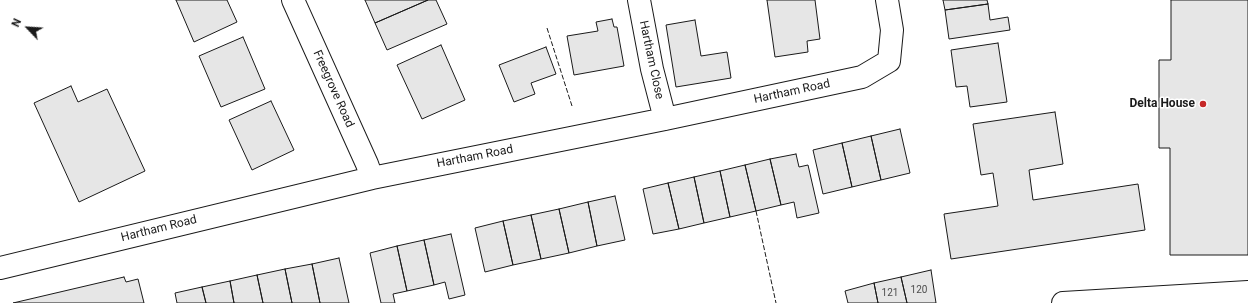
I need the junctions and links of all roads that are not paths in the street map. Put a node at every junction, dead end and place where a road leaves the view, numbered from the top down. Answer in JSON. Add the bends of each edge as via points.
{"nodes":[{"id":1,"x":293,"y":0,"type":"edge"},
{"id":2,"x":639,"y":0,"type":"edge"},
{"id":3,"x":888,"y":0,"type":"edge"},
{"id":4,"x":665,"y":119,"type":"junction"},
{"id":5,"x":372,"y":178,"type":"junction"},
{"id":6,"x":0,"y":268,"type":"edge"},
{"id":7,"x":1248,"y":292,"type":"edge"},
{"id":8,"x":1063,"y":303,"type":"edge"}],
"edges":[{"from":1,"to":5,"type":"street","name":"Freegrove Road"},
{"from":2,"to":4,"type":"street","name":"Hartham Close","via":[[652,69]]},
{"from":3,"to":4,"type":"street","name":"Hartham Road","via":[[892,30],[889,61],[862,77]]},
{"from":4,"to":5,"type":"street","name":"Hartham Road"},
{"from":5,"to":6,"type":"street","name":"Hartham Road"},
{"from":7,"to":8,"type":"street"}]}
